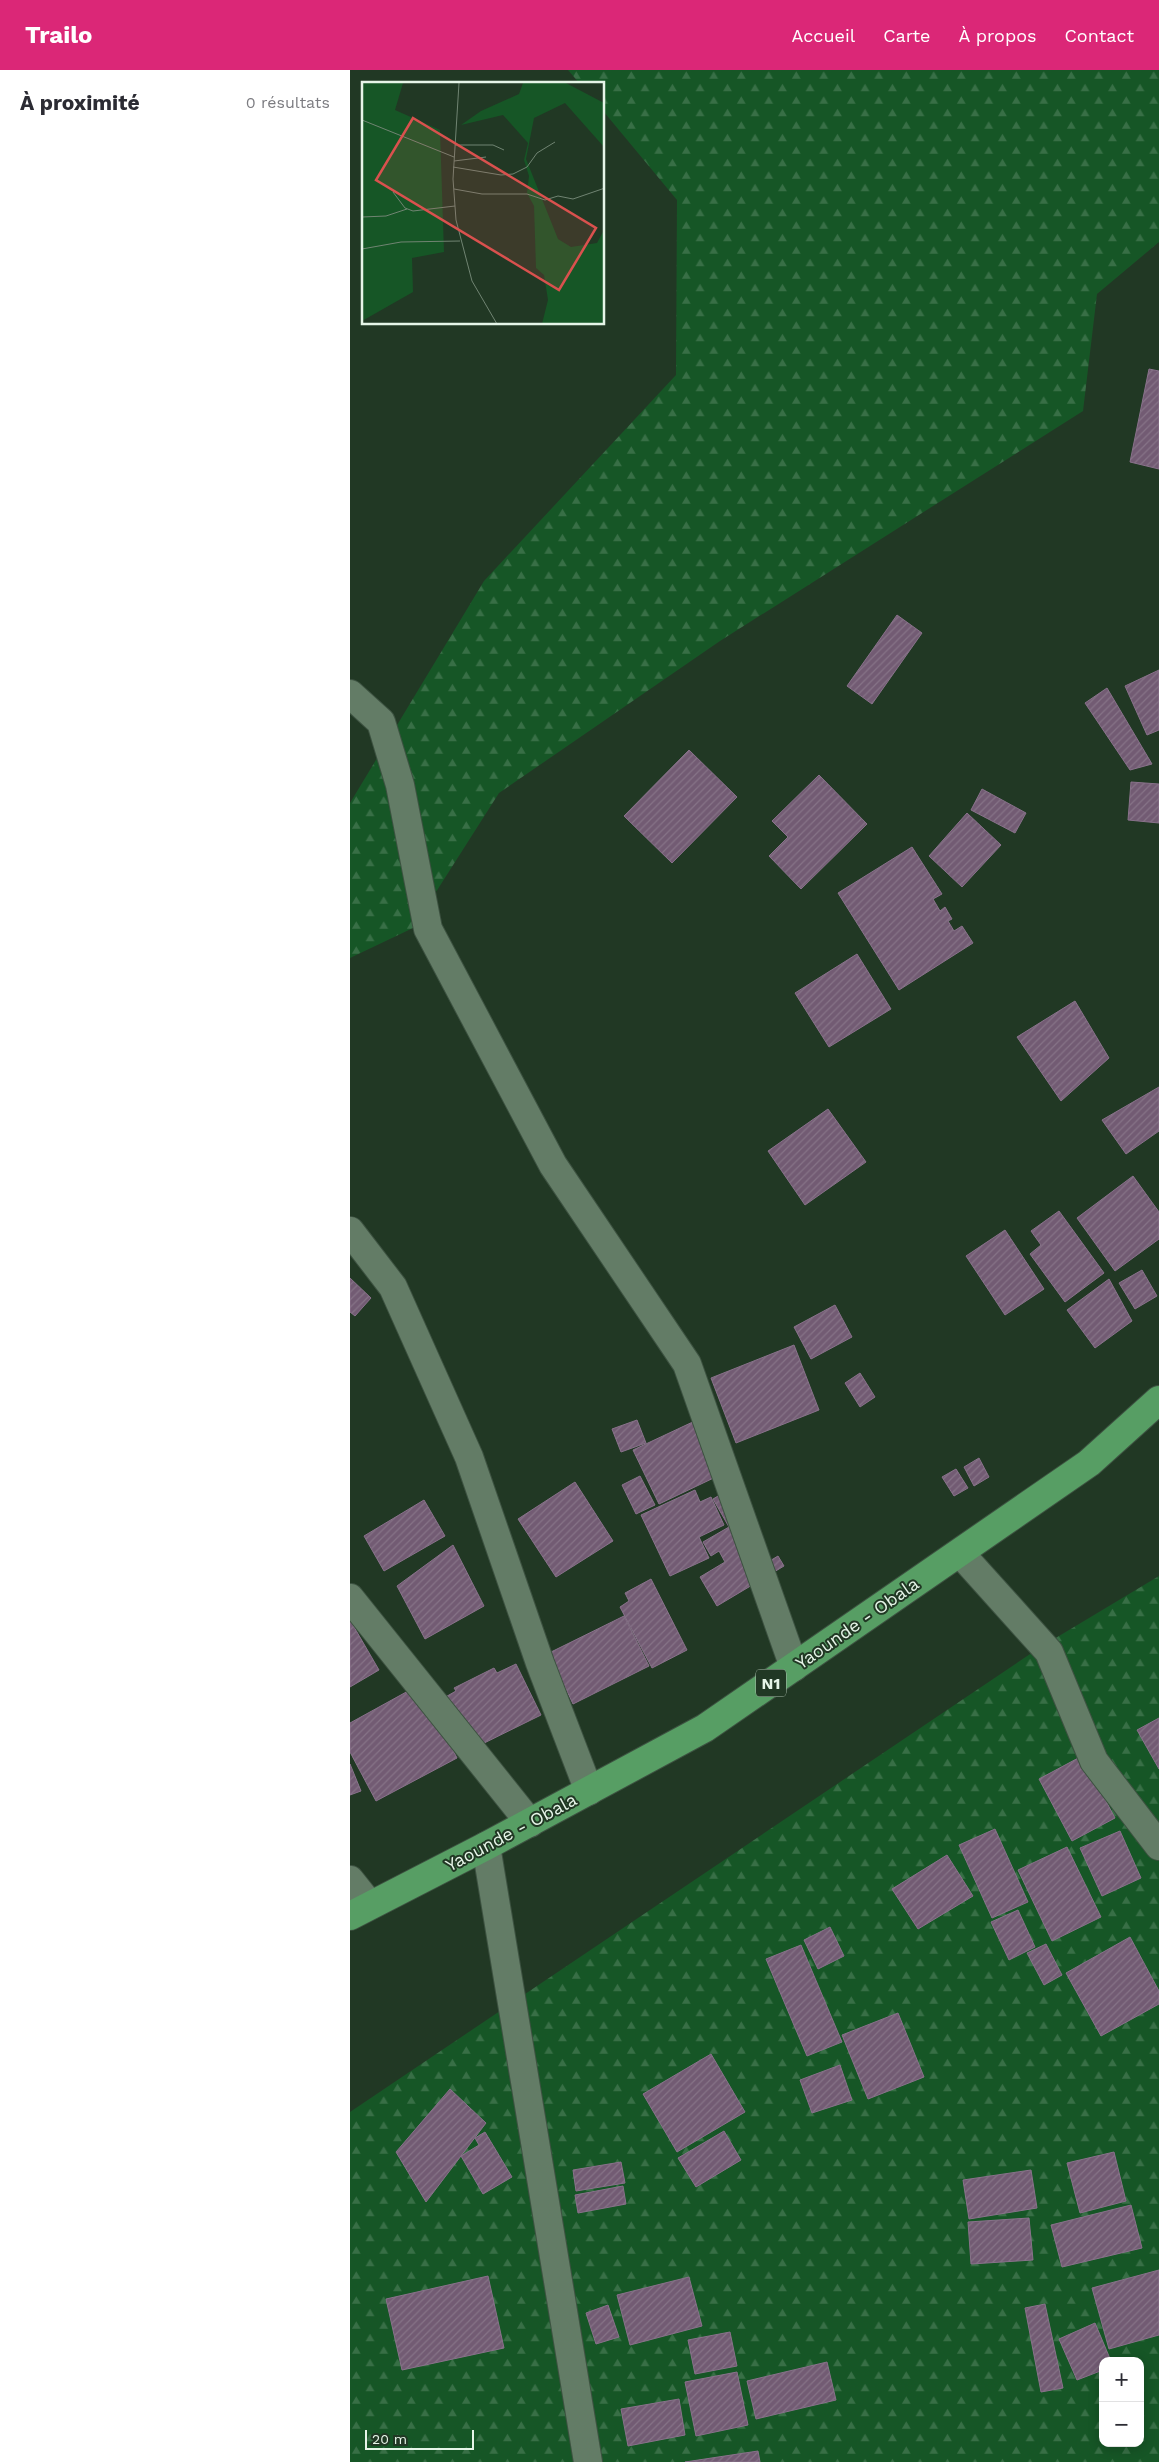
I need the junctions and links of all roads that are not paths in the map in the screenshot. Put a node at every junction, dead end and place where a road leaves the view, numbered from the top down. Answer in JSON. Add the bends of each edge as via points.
{"nodes":[{"id":1,"x":350,"y":694,"type":"edge"},
{"id":2,"x":350,"y":1231,"type":"edge"},
{"id":3,"x":1159,"y":1400,"type":"edge"},
{"id":4,"x":960,"y":1553,"type":"junction"},
{"id":5,"x":350,"y":1598,"type":"edge"},
{"id":6,"x":794,"y":1667,"type":"junction"},
{"id":7,"x":589,"y":1791,"type":"junction"},
{"id":8,"x":530,"y":1823,"type":"junction"},
{"id":9,"x":486,"y":1846,"type":"junction"},
{"id":10,"x":1159,"y":1846,"type":"edge"},
{"id":11,"x":350,"y":1880,"type":"edge"},
{"id":12,"x":360,"y":1911,"type":"edge"},
{"id":13,"x":588,"y":2462,"type":"edge"}],
"edges":[{"from":1,"to":6,"type":"street","via":[[381,722],[400,785],[428,929],[553,1165],[688,1364]]},
{"from":2,"to":7,"type":"street","via":[[393,1287],[469,1457],[540,1663]]},
{"from":3,"to":4,"type":"highway","name":"Yaounde - Obala","number":"N1","via":[[1089,1463]]},
{"from":4,"to":6,"type":"highway","name":"Yaounde - Obala","number":"N1"},
{"from":4,"to":10,"type":"street","via":[[1049,1652],[1094,1761]]},
{"from":5,"to":8,"type":"street"},
{"from":6,"to":7,"type":"highway","name":"Yaounde - Obala","number":"N1","via":[[705,1728]]},
{"from":7,"to":8,"type":"highway","name":"Yaounde - Obala","number":"N1"},
{"from":8,"to":9,"type":"highway","name":"Yaounde - Obala","number":"N1"},
{"from":9,"to":12,"type":"highway","name":"Yaounde - Obala","number":"N1"},
{"from":9,"to":13,"type":"street"},
{"from":11,"to":12,"type":"street"}]}
